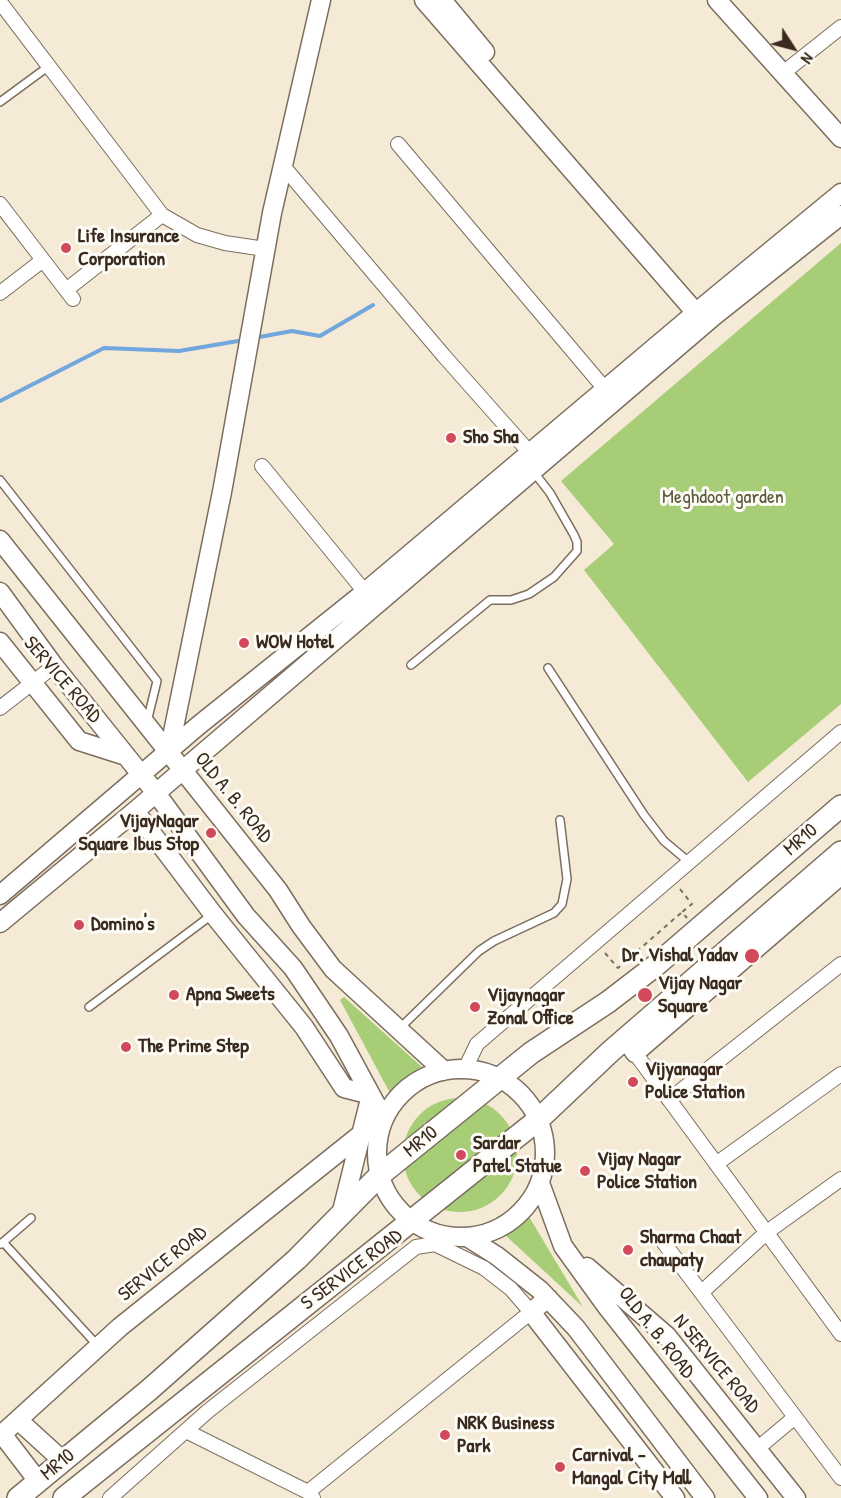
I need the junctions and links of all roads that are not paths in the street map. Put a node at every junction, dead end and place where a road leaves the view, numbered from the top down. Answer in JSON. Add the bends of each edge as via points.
{"nodes":[{"id":1,"x":321,"y":0,"type":"edge"},
{"id":2,"x":717,"y":0,"type":"edge"},
{"id":3,"x":432,"y":1,"type":"edge"},
{"id":4,"x":2,"y":10,"type":"edge"},
{"id":5,"x":841,"y":27,"type":"edge"},
{"id":6,"x":49,"y":66,"type":"junction"},
{"id":7,"x":783,"y":73,"type":"junction"},
{"id":8,"x":0,"y":102,"type":"edge"},
{"id":9,"x":841,"y":138,"type":"edge"},
{"id":10,"x":398,"y":144,"type":"dead end"},
{"id":11,"x":283,"y":166,"type":"junction"},
{"id":12,"x":841,"y":193,"type":"edge"},
{"id":13,"x":0,"y":204,"type":"edge"},
{"id":14,"x":162,"y":215,"type":"junction"},
{"id":15,"x":841,"y":215,"type":"edge"},
{"id":16,"x":265,"y":249,"type":"junction"},
{"id":17,"x":43,"y":260,"type":"junction"},
{"id":18,"x":0,"y":293,"type":"edge"},
{"id":19,"x":705,"y":314,"type":"junction"},
{"id":20,"x":605,"y":389,"type":"junction"},
{"id":21,"x":530,"y":453,"type":"junction"},
{"id":22,"x":262,"y":466,"type":"dead end"},
{"id":23,"x":533,"y":471,"type":"junction"},
{"id":24,"x":0,"y":480,"type":"edge"},
{"id":25,"x":0,"y":540,"type":"edge"},
{"id":26,"x":0,"y":592,"type":"edge"},
{"id":27,"x":365,"y":592,"type":"junction"},
{"id":28,"x":0,"y":642,"type":"edge"},
{"id":29,"x":411,"y":665,"type":"dead end"},
{"id":30,"x":54,"y":666,"type":"junction"},
{"id":31,"x":548,"y":668,"type":"dead end"},
{"id":32,"x":32,"y":683,"type":"junction"},
{"id":33,"x":0,"y":708,"type":"edge"},
{"id":34,"x":147,"y":725,"type":"junction"},
{"id":35,"x":841,"y":732,"type":"edge"},
{"id":36,"x":169,"y":752,"type":"junction"},
{"id":37,"x":126,"y":756,"type":"junction"},
{"id":38,"x":182,"y":770,"type":"junction"},
{"id":39,"x":141,"y":774,"type":"junction"},
{"id":40,"x":156,"y":793,"type":"junction"},
{"id":41,"x":841,"y":806,"type":"edge"},
{"id":42,"x":135,"y":811,"type":"junction"},
{"id":43,"x":560,"y":820,"type":"dead end"},
{"id":44,"x":841,"y":852,"type":"edge"},
{"id":45,"x":688,"y":862,"type":"junction"},
{"id":46,"x":838,"y":883,"type":"edge"},
{"id":47,"x":0,"y":896,"type":"edge"},
{"id":48,"x":213,"y":914,"type":"junction"},
{"id":49,"x":0,"y":923,"type":"edge"},
{"id":50,"x":841,"y":964,"type":"edge"},
{"id":51,"x":89,"y":1006,"type":"dead end"},
{"id":52,"x":399,"y":1029,"type":"junction"},
{"id":53,"x":630,"y":1046,"type":"junction"},
{"id":54,"x":465,"y":1069,"type":"junction"},
{"id":55,"x":444,"y":1071,"type":"junction"},
{"id":56,"x":841,"y":1074,"type":"edge"},
{"id":57,"x":501,"y":1078,"type":"junction"},
{"id":58,"x":371,"y":1095,"type":"junction"},
{"id":59,"x":669,"y":1100,"type":"junction"},
{"id":60,"x":384,"y":1119,"type":"junction"},
{"id":61,"x":539,"y":1119,"type":"junction"},
{"id":62,"x":360,"y":1135,"type":"junction"},
{"id":63,"x":716,"y":1164,"type":"junction"},
{"id":64,"x":380,"y":1175,"type":"junction"},
{"id":65,"x":841,"y":1179,"type":"edge"},
{"id":66,"x":540,"y":1183,"type":"junction"},
{"id":67,"x":341,"y":1215,"type":"junction"},
{"id":68,"x":31,"y":1218,"type":"dead end"},
{"id":69,"x":412,"y":1221,"type":"junction"},
{"id":70,"x":767,"y":1232,"type":"junction"},
{"id":71,"x":467,"y":1237,"type":"junction"},
{"id":72,"x":2,"y":1243,"type":"edge"},
{"id":73,"x":663,"y":1243,"type":"dead end"},
{"id":74,"x":563,"y":1246,"type":"junction"},
{"id":75,"x":702,"y":1292,"type":"junction"},
{"id":76,"x":548,"y":1298,"type":"junction"},
{"id":77,"x":531,"y":1312,"type":"junction"},
{"id":78,"x":841,"y":1334,"type":"edge"},
{"id":79,"x":98,"y":1346,"type":"junction"},
{"id":80,"x":795,"y":1417,"type":"junction"},
{"id":81,"x":18,"y":1420,"type":"junction"},
{"id":82,"x":186,"y":1431,"type":"junction"},
{"id":83,"x":1,"y":1435,"type":"edge"},
{"id":84,"x":757,"y":1449,"type":"junction"},
{"id":85,"x":63,"y":1461,"type":"junction"},
{"id":86,"x":841,"y":1478,"type":"edge"},
{"id":87,"x":38,"y":1481,"type":"junction"},
{"id":88,"x":311,"y":1495,"type":"edge"},
{"id":89,"x":18,"y":1498,"type":"edge"},
{"id":90,"x":64,"y":1498,"type":"edge"},
{"id":91,"x":110,"y":1498,"type":"edge"},
{"id":92,"x":675,"y":1498,"type":"edge"},
{"id":93,"x":705,"y":1498,"type":"edge"},
{"id":94,"x":758,"y":1498,"type":"edge"},
{"id":95,"x":796,"y":1498,"type":"edge"}],
"edges":[{"from":1,"to":11,"type":"street"},
{"from":2,"to":7,"type":"street"},
{"from":3,"to":19,"type":"street","via":[[538,116]]},
{"from":4,"to":6,"type":"street"},
{"from":5,"to":7,"type":"street"},
{"from":6,"to":8,"type":"lane"},
{"from":6,"to":14,"type":"street"},
{"from":7,"to":9,"type":"street"},
{"from":10,"to":20,"type":"street"},
{"from":11,"to":16,"type":"street"},
{"from":11,"to":21,"type":"street"},
{"from":12,"to":19,"type":"street"},
{"from":13,"to":17,"type":"street"},
{"from":14,"to":16,"type":"street","via":[[197,235]]},
{"from":14,"to":17,"type":"street","via":[[70,295]]},
{"from":15,"to":19,"type":"street"},
{"from":16,"to":36,"type":"street","via":[[222,492]]},
{"from":17,"to":18,"type":"street"},
{"from":19,"to":20,"type":"street"},
{"from":19,"to":23,"type":"street"},
{"from":20,"to":21,"type":"street"},
{"from":21,"to":27,"type":"street"},
{"from":22,"to":27,"type":"street"},
{"from":23,"to":29,"type":"lane","via":[[574,535],[577,551],[554,577],[529,594],[511,600],[490,600]]},
{"from":23,"to":38,"type":"street"},
{"from":24,"to":34,"type":"lane","via":[[157,681]]},
{"from":25,"to":34,"type":"street","name":"OLD A. B. ROAD"},
{"from":26,"to":30,"type":"street"},
{"from":27,"to":36,"type":"street"},
{"from":28,"to":32,"type":"street","name":"SERVICE ROAD"},
{"from":30,"to":32,"type":"street"},
{"from":30,"to":37,"type":"street"},
{"from":31,"to":45,"type":"lane","via":[[644,815],[664,841]]},
{"from":32,"to":33,"type":"street"},
{"from":32,"to":37,"type":"street","name":"SERVICE ROAD","via":[[79,741]]},
{"from":34,"to":36,"type":"street","name":"OLD A. B. ROAD"},
{"from":35,"to":45,"type":"street"},
{"from":36,"to":38,"type":"street","name":"OLD A. B. ROAD"},
{"from":36,"to":39,"type":"street"},
{"from":37,"to":39,"type":"street"},
{"from":38,"to":40,"type":"street"},
{"from":38,"to":52,"type":"street","name":"OLD A. B. ROAD","via":[[278,890],[333,969]]},
{"from":39,"to":40,"type":"street"},
{"from":39,"to":47,"type":"street"},
{"from":40,"to":42,"type":"street"},
{"from":40,"to":58,"type":"street","via":[[246,916],[293,968],[339,1036]]},
{"from":41,"to":57,"type":"main road","name":"MR10","via":[[655,966]]},
{"from":42,"to":48,"type":"street"},
{"from":42,"to":49,"type":"street"},
{"from":43,"to":52,"type":"lane","via":[[567,879],[562,904],[554,913],[479,951]]},
{"from":44,"to":53,"type":"main road","name":"MR10"},
{"from":45,"to":54,"type":"street","via":[[477,1044]]},
{"from":46,"to":53,"type":"street"},
{"from":48,"to":51,"type":"lane"},
{"from":48,"to":58,"type":"street","via":[[304,1027],[344,1088]]},
{"from":50,"to":59,"type":"street"},
{"from":52,"to":55,"type":"street","name":"OLD A. B. ROAD"},
{"from":53,"to":59,"type":"street"},
{"from":53,"to":61,"type":"main road","name":"MR10"},
{"from":54,"to":55,"type":"street"},
{"from":54,"to":57,"type":"street"},
{"from":55,"to":60,"type":"street","via":[[409,1087]]},
{"from":56,"to":63,"type":"street"},
{"from":57,"to":61,"type":"street","via":[[527,1099]]},
{"from":57,"to":64,"type":"main road","name":"MR10"},
{"from":58,"to":60,"type":"street"},
{"from":58,"to":62,"type":"street"},
{"from":59,"to":63,"type":"street"},
{"from":60,"to":64,"type":"street","via":[[379,1138]]},
{"from":61,"to":66,"type":"street","via":[[545,1140]]},
{"from":61,"to":69,"type":"main road","name":"MR10"},
{"from":62,"to":67,"type":"street"},
{"from":62,"to":79,"type":"street","name":"SERVICE ROAD"},
{"from":63,"to":70,"type":"street"},
{"from":64,"to":67,"type":"main road","name":"MR10"},
{"from":64,"to":69,"type":"street","via":[[394,1204]]},
{"from":65,"to":70,"type":"street"},
{"from":66,"to":71,"type":"street","via":[[520,1214],[504,1226]]},
{"from":66,"to":74,"type":"street","name":"OLD A. B. ROAD"},
{"from":67,"to":85,"type":"main road","name":"MR10","via":[[149,1390]]},
{"from":68,"to":72,"type":"lane"},
{"from":69,"to":71,"type":"street","via":[[430,1232]]},
{"from":69,"to":90,"type":"main road","name":"MR10"},
{"from":70,"to":75,"type":"street"},
{"from":70,"to":78,"type":"street"},
{"from":71,"to":76,"type":"street"},
{"from":72,"to":79,"type":"lane"},
{"from":73,"to":75,"type":"street"},
{"from":74,"to":84,"type":"street","name":"N SERVICE ROAD","via":[[667,1336]]},
{"from":74,"to":94,"type":"street","name":"OLD A. B. ROAD","via":[[607,1308]]},
{"from":75,"to":80,"type":"street"},
{"from":76,"to":77,"type":"street"},
{"from":76,"to":93,"type":"street","via":[[576,1328]]},
{"from":77,"to":82,"type":"street","name":"S SERVICE ROAD","via":[[511,1289],[484,1268],[435,1244],[416,1247]]},
{"from":77,"to":88,"type":"street"},
{"from":77,"to":92,"type":"street","name":"S SERVICE ROAD"},
{"from":79,"to":81,"type":"street","name":"SERVICE ROAD"},
{"from":80,"to":84,"type":"street"},
{"from":80,"to":86,"type":"street"},
{"from":81,"to":83,"type":"street","name":"SERVICE ROAD"},
{"from":81,"to":85,"type":"street"},
{"from":82,"to":88,"type":"street"},
{"from":82,"to":91,"type":"street","name":"S SERVICE ROAD"},
{"from":83,"to":87,"type":"street"},
{"from":84,"to":95,"type":"street","name":"N SERVICE ROAD"},
{"from":85,"to":87,"type":"main road","name":"MR10"},
{"from":87,"to":89,"type":"main road","name":"MR10"}]}
